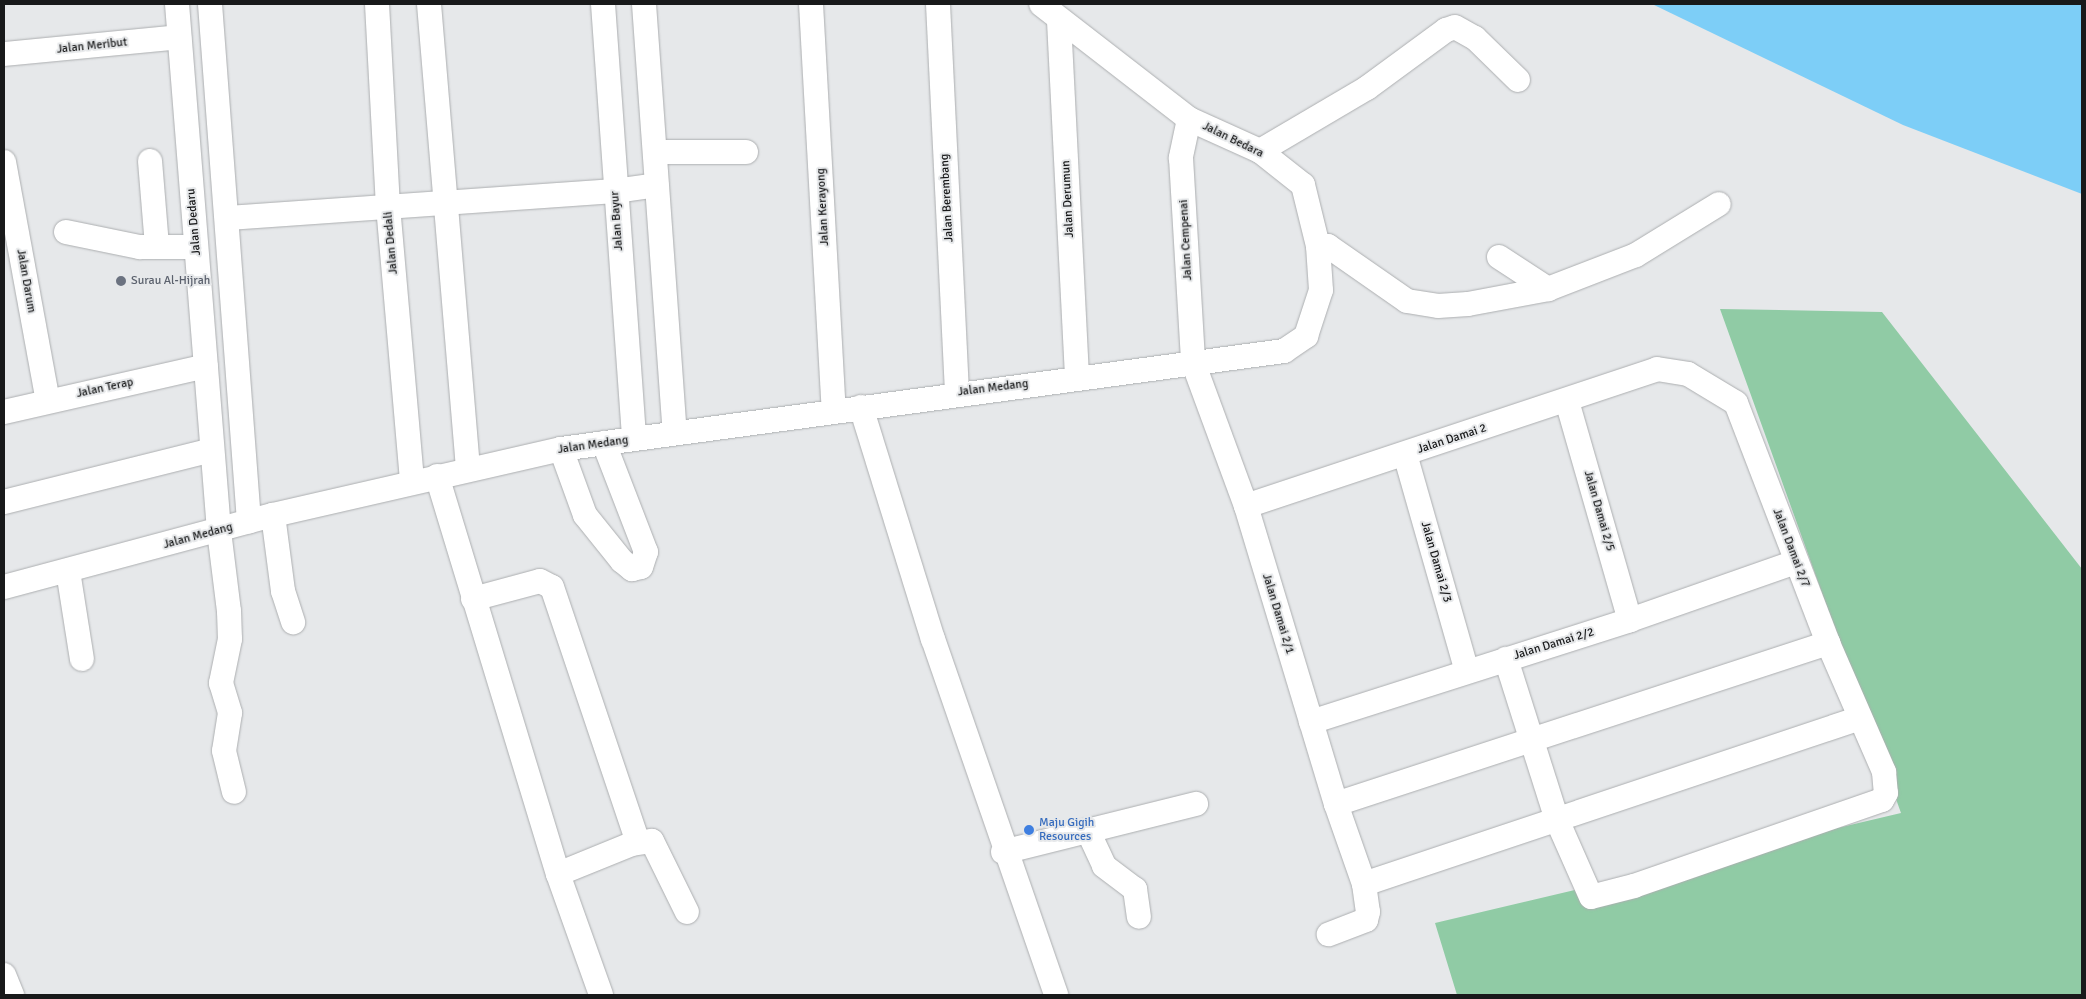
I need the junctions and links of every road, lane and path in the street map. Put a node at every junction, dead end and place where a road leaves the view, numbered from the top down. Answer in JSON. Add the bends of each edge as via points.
{"nodes":[{"id":1,"x":177,"y":4,"type":"edge"},
{"id":2,"x":210,"y":4,"type":"edge"},
{"id":3,"x":377,"y":4,"type":"edge"},
{"id":4,"x":429,"y":4,"type":"edge"},
{"id":5,"x":603,"y":4,"type":"edge"},
{"id":6,"x":644,"y":4,"type":"edge"},
{"id":7,"x":811,"y":4,"type":"edge"},
{"id":8,"x":938,"y":4,"type":"edge"},
{"id":9,"x":1041,"y":4,"type":"edge"},
{"id":10,"x":1060,"y":21,"type":"junction"},
{"id":11,"x":179,"y":37,"type":"junction"},
{"id":12,"x":4,"y":54,"type":"edge"},
{"id":13,"x":1518,"y":80,"type":"dead end"},
{"id":14,"x":1189,"y":119,"type":"junction"},
{"id":15,"x":1260,"y":151,"type":"junction"},
{"id":16,"x":655,"y":152,"type":"junction"},
{"id":17,"x":746,"y":152,"type":"dead end"},
{"id":18,"x":150,"y":161,"type":"dead end"},
{"id":19,"x":4,"y":162,"type":"edge"},
{"id":20,"x":657,"y":185,"type":"junction"},
{"id":21,"x":615,"y":192,"type":"junction"},
{"id":22,"x":446,"y":202,"type":"junction"},
{"id":23,"x":1719,"y":204,"type":"dead end"},
{"id":24,"x":388,"y":206,"type":"junction"},
{"id":25,"x":228,"y":218,"type":"junction"},
{"id":26,"x":66,"y":232,"type":"dead end"},
{"id":27,"x":1318,"y":246,"type":"junction"},
{"id":28,"x":157,"y":247,"type":"junction"},
{"id":29,"x":196,"y":248,"type":"junction"},
{"id":30,"x":1499,"y":257,"type":"dead end"},
{"id":31,"x":1548,"y":290,"type":"junction"},
{"id":32,"x":1193,"y":362,"type":"junction"},
{"id":33,"x":206,"y":366,"type":"junction"},
{"id":34,"x":1657,"y":369,"type":"joint"},
{"id":35,"x":1077,"y":377,"type":"junction"},
{"id":36,"x":956,"y":392,"type":"junction"},
{"id":37,"x":48,"y":401,"type":"junction"},
{"id":38,"x":1567,"y":401,"type":"junction"},
{"id":39,"x":861,"y":407,"type":"junction"},
{"id":40,"x":834,"y":411,"type":"junction"},
{"id":41,"x":4,"y":412,"type":"edge"},
{"id":42,"x":675,"y":433,"type":"junction"},
{"id":43,"x":634,"y":439,"type":"junction"},
{"id":44,"x":604,"y":443,"type":"junction"},
{"id":45,"x":561,"y":449,"type":"junction"},
{"id":46,"x":212,"y":450,"type":"junction"},
{"id":47,"x":1404,"y":454,"type":"junction"},
{"id":48,"x":468,"y":468,"type":"junction"},
{"id":49,"x":437,"y":476,"type":"junction"},
{"id":50,"x":412,"y":482,"type":"junction"},
{"id":51,"x":4,"y":502,"type":"edge"},
{"id":52,"x":1246,"y":506,"type":"junction"},
{"id":53,"x":273,"y":515,"type":"junction"},
{"id":54,"x":249,"y":522,"type":"junction"},
{"id":55,"x":219,"y":531,"type":"junction"},
{"id":56,"x":1796,"y":562,"type":"junction"},
{"id":57,"x":68,"y":571,"type":"junction"},
{"id":58,"x":4,"y":587,"type":"edge"},
{"id":59,"x":473,"y":599,"type":"junction"},
{"id":60,"x":1630,"y":620,"type":"junction"},
{"id":61,"x":294,"y":622,"type":"dead end"},
{"id":62,"x":1828,"y":643,"type":"junction"},
{"id":63,"x":82,"y":659,"type":"dead end"},
{"id":64,"x":1506,"y":659,"type":"junction"},
{"id":65,"x":1467,"y":671,"type":"junction"},
{"id":66,"x":1860,"y":718,"type":"junction"},
{"id":67,"x":1311,"y":722,"type":"junction"},
{"id":68,"x":1531,"y":741,"type":"junction"},
{"id":69,"x":234,"y":792,"type":"dead end"},
{"id":70,"x":1196,"y":804,"type":"dead end"},
{"id":71,"x":1336,"y":804,"type":"junction"},
{"id":72,"x":1557,"y":820,"type":"junction"},
{"id":73,"x":1088,"y":831,"type":"junction"},
{"id":74,"x":638,"y":842,"type":"junction"},
{"id":75,"x":1003,"y":852,"type":"junction"},
{"id":76,"x":558,"y":874,"type":"junction"},
{"id":77,"x":1364,"y":884,"type":"junction"},
{"id":78,"x":687,"y":912,"type":"dead end"},
{"id":79,"x":1139,"y":917,"type":"dead end"},
{"id":80,"x":1329,"y":934,"type":"dead end"},
{"id":81,"x":4,"y":975,"type":"edge"},
{"id":82,"x":12,"y":995,"type":"edge"},
{"id":83,"x":601,"y":995,"type":"edge"},
{"id":84,"x":1056,"y":995,"type":"edge"}],
"edges":[{"from":1,"to":11,"type":"street","name":"Jalan Dedaru"},
{"from":2,"to":25,"type":"street"},
{"from":3,"to":24,"type":"street","name":"Jalan Dedali"},
{"from":4,"to":22,"type":"street"},
{"from":5,"to":21,"type":"street","name":"Jalan Bayur"},
{"from":6,"to":16,"type":"street"},
{"from":7,"to":40,"type":"street","name":"Jalan Kerayong"},
{"from":8,"to":36,"type":"street","name":"Jalan Berembang"},
{"from":9,"to":10,"type":"street","name":"Jalan Bedara"},
{"from":10,"to":14,"type":"street","name":"Jalan Bedara"},
{"from":10,"to":35,"type":"street","name":"Jalan Derumun"},
{"from":11,"to":12,"type":"street","name":"Jalan Meribut"},
{"from":11,"to":29,"type":"street","name":"Jalan Dedaru"},
{"from":13,"to":15,"type":"street","via":[[1475,38],[1455,27],[1446,30],[1367,88]]},
{"from":14,"to":15,"type":"street","name":"Jalan Bedara"},
{"from":14,"to":32,"type":"street","name":"Jalan Cempenai","via":[[1182,158]]},
{"from":15,"to":27,"type":"street","name":"Jalan Bedara","via":[[1303,185]]},
{"from":16,"to":17,"type":"street"},
{"from":16,"to":20,"type":"street"},
{"from":18,"to":28,"type":"street"},
{"from":19,"to":37,"type":"street","name":"Jalan Darum"},
{"from":20,"to":21,"type":"street"},
{"from":20,"to":42,"type":"street"},
{"from":21,"to":22,"type":"street"},
{"from":21,"to":43,"type":"street","name":"Jalan Bayur"},
{"from":22,"to":24,"type":"street"},
{"from":22,"to":48,"type":"street"},
{"from":23,"to":31,"type":"street","via":[[1636,256]]},
{"from":24,"to":25,"type":"street"},
{"from":24,"to":50,"type":"street","name":"Jalan Dedali"},
{"from":25,"to":54,"type":"street"},
{"from":26,"to":28,"type":"street"},
{"from":27,"to":31,"type":"street","via":[[1328,246],[1406,301],[1438,306],[1468,304]]},
{"from":27,"to":32,"type":"street","name":"Jalan Bedara","via":[[1321,290],[1306,336],[1284,351]]},
{"from":28,"to":29,"type":"street"},
{"from":29,"to":33,"type":"street","name":"Jalan Dedaru"},
{"from":30,"to":31,"type":"street"},
{"from":32,"to":35,"type":"street","name":"Jalan Medang"},
{"from":32,"to":52,"type":"street","name":"Jalan Cempenai"},
{"from":33,"to":37,"type":"street","name":"Jalan Terap"},
{"from":33,"to":46,"type":"street","name":"Jalan Dedaru"},
{"from":34,"to":38,"type":"street","name":"Jalan Damai 2"},
{"from":34,"to":56,"type":"street","name":"Jalan Damai 2/7","via":[[1688,374],[1736,403]]},
{"from":35,"to":36,"type":"street","name":"Jalan Medang"},
{"from":36,"to":39,"type":"street","name":"Jalan Medang"},
{"from":37,"to":41,"type":"street","name":"Jalan Terap"},
{"from":38,"to":47,"type":"street","name":"Jalan Damai 2"},
{"from":38,"to":60,"type":"street","name":"Jalan Damai 2/5"},
{"from":39,"to":40,"type":"street","name":"Jalan Medang"},
{"from":39,"to":75,"type":"street"},
{"from":40,"to":42,"type":"street","name":"Jalan Medang"},
{"from":42,"to":43,"type":"street","name":"Jalan Medang"},
{"from":43,"to":44,"type":"street","name":"Jalan Medang"},
{"from":44,"to":45,"type":"street","name":"Jalan Medang"},
{"from":44,"to":45,"type":"street","via":[[646,552],[641,567],[632,569],[585,515]]},
{"from":45,"to":48,"type":"street","name":"Jalan Medang"},
{"from":46,"to":51,"type":"street"},
{"from":46,"to":55,"type":"street","name":"Jalan Dedaru"},
{"from":47,"to":52,"type":"street","name":"Jalan Damai 2"},
{"from":47,"to":65,"type":"street","name":"Jalan Damai 2/3"},
{"from":48,"to":49,"type":"street","name":"Jalan Medang"},
{"from":49,"to":50,"type":"street","name":"Jalan Medang"},
{"from":49,"to":59,"type":"street"},
{"from":50,"to":53,"type":"street","name":"Jalan Medang"},
{"from":52,"to":67,"type":"street","name":"Jalan Damai 2/1"},
{"from":53,"to":54,"type":"street","name":"Jalan Medang"},
{"from":53,"to":61,"type":"street","via":[[283,591]]},
{"from":54,"to":55,"type":"street","name":"Jalan Medang"},
{"from":55,"to":57,"type":"street","name":"Jalan Medang"},
{"from":55,"to":69,"type":"street","name":"Jalan Dedaru","via":[[230,639],[222,672],[230,712],[224,751]]},
{"from":56,"to":60,"type":"street","name":"Jalan Damai 2/2"},
{"from":56,"to":62,"type":"street","name":"Jalan Damai 2/7"},
{"from":57,"to":58,"type":"street","name":"Jalan Medang"},
{"from":57,"to":63,"type":"street"},
{"from":59,"to":74,"type":"street","via":[[540,581],[552,588]]},
{"from":59,"to":76,"type":"street"},
{"from":60,"to":64,"type":"street","name":"Jalan Damai 2/2"},
{"from":62,"to":66,"type":"street","name":"Jalan Damai 2/7"},
{"from":62,"to":68,"type":"street"},
{"from":64,"to":65,"type":"street","name":"Jalan Damai 2/2"},
{"from":64,"to":68,"type":"street"},
{"from":65,"to":67,"type":"street","name":"Jalan Damai 2/2"},
{"from":66,"to":72,"type":"street"},
{"from":66,"to":72,"type":"street","name":"Jalan Damai 2/7","via":[[1884,772],[1887,786],[1882,800],[1600,897],[1591,896],[1583,884]]},
{"from":67,"to":71,"type":"street","name":"Jalan Damai 2/1"},
{"from":68,"to":71,"type":"street"},
{"from":68,"to":72,"type":"street"},
{"from":70,"to":73,"type":"street"},
{"from":71,"to":77,"type":"street","name":"Jalan Damai 2/1"},
{"from":72,"to":77,"type":"street"},
{"from":73,"to":75,"type":"street"},
{"from":73,"to":79,"type":"street","via":[[1104,866],[1135,889]]},
{"from":74,"to":76,"type":"street"},
{"from":74,"to":78,"type":"street","via":[[652,841],[658,846]]},
{"from":75,"to":84,"type":"street"},
{"from":76,"to":83,"type":"street"},
{"from":77,"to":80,"type":"street","name":"Jalan Damai 2/1","via":[[1366,920]]},
{"from":81,"to":82,"type":"street"}]}
